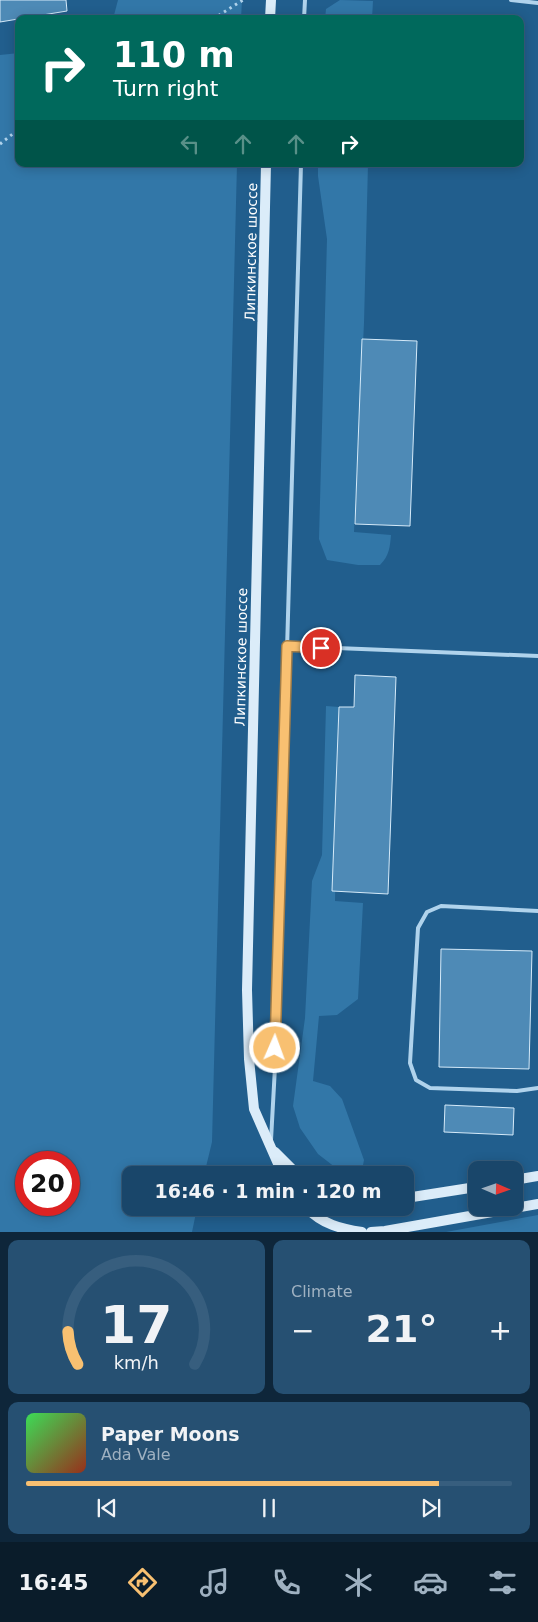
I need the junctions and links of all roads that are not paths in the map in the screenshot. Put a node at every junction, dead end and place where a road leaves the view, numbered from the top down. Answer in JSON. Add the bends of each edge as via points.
{"nodes":[{"id":1,"x":271,"y":0,"type":"edge"},
{"id":2,"x":305,"y":0,"type":"edge"},
{"id":3,"x":511,"y":0,"type":"edge"},
{"id":4,"x":538,"y":3,"type":"edge"},
{"id":5,"x":270,"y":15,"type":"edge"},
{"id":6,"x":304,"y":15,"type":"edge"},
{"id":7,"x":266,"y":167,"type":"edge"},
{"id":8,"x":300,"y":167,"type":"edge"},
{"id":9,"x":287,"y":646,"type":"junction"},
{"id":10,"x":538,"y":656,"type":"edge"},
{"id":11,"x":538,"y":911,"type":"edge"},
{"id":12,"x":538,"y":1088,"type":"edge"},
{"id":13,"x":270,"y":1148,"type":"junction"},
{"id":14,"x":279,"y":1166,"type":"edge"},
{"id":15,"x":289,"y":1166,"type":"edge"},
{"id":16,"x":538,"y":1176,"type":"edge"},
{"id":17,"x":523,"y":1178,"type":"edge"},
{"id":18,"x":468,"y":1187,"type":"edge"},
{"id":19,"x":414,"y":1197,"type":"edge"},
{"id":20,"x":538,"y":1204,"type":"edge"},
{"id":21,"x":316,"y":1216,"type":"edge"},
{"id":22,"x":362,"y":1232,"type":"edge"},
{"id":23,"x":371,"y":1232,"type":"edge"}],
"edges":[{"from":1,"to":5,"type":"street"},
{"from":2,"to":6,"type":"lane"},
{"from":3,"to":4,"type":"lane"},
{"from":7,"to":13,"type":"street","name":"Липкинское шоссе","via":[[247,990],[254,1110]]},
{"from":8,"to":9,"type":"lane"},
{"from":9,"to":10,"type":"lane"},
{"from":9,"to":13,"type":"lane"},
{"from":11,"to":12,"type":"lane","via":[[441,906],[427,912],[418,928],[410,1063],[416,1080],[430,1088],[517,1091]]},
{"from":13,"to":14,"type":"street","name":"Липкинское шоссе"},
{"from":13,"to":15,"type":"street","name":"Липкинское шоссе"},
{"from":16,"to":17,"type":"street"},
{"from":18,"to":19,"type":"street"},
{"from":20,"to":23,"type":"street"},
{"from":21,"to":22,"type":"street","via":[[342,1229]]}]}
